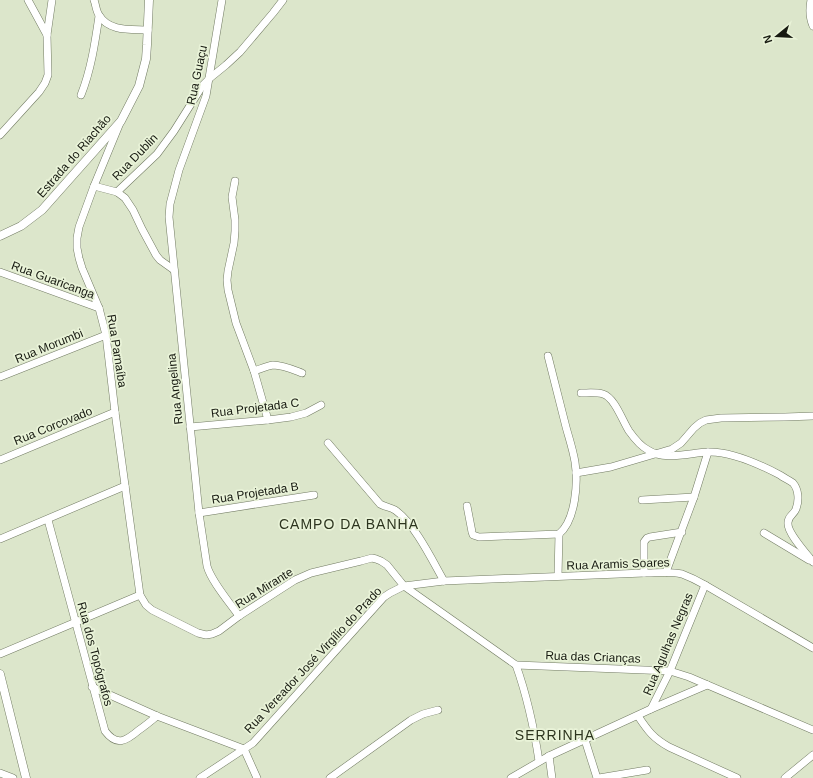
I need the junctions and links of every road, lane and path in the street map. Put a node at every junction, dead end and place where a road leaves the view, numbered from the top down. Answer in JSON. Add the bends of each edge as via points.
{"nodes":[{"id":1,"x":28,"y":0,"type":"edge"},
{"id":2,"x":52,"y":0,"type":"edge"},
{"id":3,"x":94,"y":0,"type":"edge"},
{"id":4,"x":149,"y":0,"type":"edge"},
{"id":5,"x":222,"y":0,"type":"edge"},
{"id":6,"x":283,"y":0,"type":"edge"},
{"id":7,"x":811,"y":0,"type":"edge"},
{"id":8,"x":100,"y":16,"type":"junction"},
{"id":9,"x":813,"y":26,"type":"edge"},
{"id":10,"x":148,"y":30,"type":"junction"},
{"id":11,"x":47,"y":35,"type":"junction"},
{"id":12,"x":210,"y":78,"type":"junction"},
{"id":13,"x":81,"y":95,"type":"dead end"},
{"id":14,"x":121,"y":121,"type":"junction"},
{"id":15,"x":0,"y":135,"type":"edge"},
{"id":16,"x":185,"y":153,"type":"joint"},
{"id":17,"x":235,"y":181,"type":"dead end"},
{"id":18,"x":94,"y":186,"type":"junction"},
{"id":19,"x":117,"y":192,"type":"junction"},
{"id":20,"x":0,"y":236,"type":"edge"},
{"id":21,"x":174,"y":270,"type":"junction"},
{"id":22,"x":0,"y":272,"type":"edge"},
{"id":23,"x":99,"y":308,"type":"junction"},
{"id":24,"x":106,"y":335,"type":"junction"},
{"id":25,"x":548,"y":356,"type":"dead end"},
{"id":26,"x":254,"y":371,"type":"junction"},
{"id":27,"x":302,"y":373,"type":"dead end"},
{"id":28,"x":0,"y":377,"type":"edge"},
{"id":29,"x":582,"y":393,"type":"dead end"},
{"id":30,"x":321,"y":405,"type":"dead end"},
{"id":31,"x":115,"y":412,"type":"junction"},
{"id":32,"x":813,"y":416,"type":"edge"},
{"id":33,"x":268,"y":420,"type":"junction"},
{"id":34,"x":190,"y":428,"type":"junction"},
{"id":35,"x":328,"y":443,"type":"dead end"},
{"id":36,"x":708,"y":452,"type":"junction"},
{"id":37,"x":656,"y":454,"type":"junction"},
{"id":38,"x":0,"y":460,"type":"edge"},
{"id":39,"x":576,"y":473,"type":"junction"},
{"id":40,"x":125,"y":486,"type":"junction"},
{"id":41,"x":314,"y":495,"type":"dead end"},
{"id":42,"x":694,"y":497,"type":"junction"},
{"id":43,"x":642,"y":500,"type":"dead end"},
{"id":44,"x":467,"y":506,"type":"dead end"},
{"id":45,"x":199,"y":513,"type":"junction"},
{"id":46,"x":48,"y":520,"type":"junction"},
{"id":47,"x":682,"y":532,"type":"junction"},
{"id":48,"x":764,"y":533,"type":"dead end"},
{"id":49,"x":559,"y":534,"type":"junction"},
{"id":50,"x":0,"y":539,"type":"edge"},
{"id":51,"x":813,"y":562,"type":"edge"},
{"id":52,"x":644,"y":572,"type":"junction"},
{"id":53,"x":666,"y":572,"type":"junction"},
{"id":54,"x":558,"y":576,"type":"junction"},
{"id":55,"x":444,"y":581,"type":"junction"},
{"id":56,"x":705,"y":585,"type":"junction"},
{"id":57,"x":404,"y":586,"type":"junction"},
{"id":58,"x":140,"y":595,"type":"junction"},
{"id":59,"x":239,"y":616,"type":"junction"},
{"id":60,"x":76,"y":622,"type":"junction"},
{"id":61,"x":813,"y":648,"type":"edge"},
{"id":62,"x":0,"y":654,"type":"edge"},
{"id":63,"x":516,"y":665,"type":"junction"},
{"id":64,"x":670,"y":671,"type":"junction"},
{"id":65,"x":0,"y":674,"type":"edge"},
{"id":66,"x":707,"y":685,"type":"junction"},
{"id":67,"x":92,"y":687,"type":"junction"},
{"id":68,"x":438,"y":710,"type":"dead end"},
{"id":69,"x":651,"y":710,"type":"junction"},
{"id":70,"x":157,"y":716,"type":"junction"},
{"id":71,"x":638,"y":716,"type":"junction"},
{"id":72,"x":813,"y":730,"type":"edge"},
{"id":73,"x":585,"y":740,"type":"junction"},
{"id":74,"x":244,"y":749,"type":"junction"},
{"id":75,"x":813,"y":755,"type":"edge"},
{"id":76,"x":549,"y":756,"type":"junction"},
{"id":77,"x":539,"y":761,"type":"junction"},
{"id":78,"x":647,"y":770,"type":"dead end"},
{"id":79,"x":0,"y":773,"type":"edge"},
{"id":80,"x":13,"y":778,"type":"edge"},
{"id":81,"x":26,"y":778,"type":"edge"},
{"id":82,"x":200,"y":778,"type":"edge"},
{"id":83,"x":257,"y":778,"type":"edge"},
{"id":84,"x":330,"y":778,"type":"edge"},
{"id":85,"x":510,"y":778,"type":"edge"},
{"id":86,"x":552,"y":778,"type":"edge"},
{"id":87,"x":598,"y":778,"type":"edge"},
{"id":88,"x":737,"y":778,"type":"edge"},
{"id":89,"x":785,"y":778,"type":"edge"}],
"edges":[{"from":1,"to":11,"type":"street"},
{"from":2,"to":11,"type":"street"},
{"from":3,"to":8,"type":"street"},
{"from":4,"to":10,"type":"street","name":"Estrada do Riachão"},
{"from":5,"to":12,"type":"street","name":"Rua Guaçu"},
{"from":6,"to":12,"type":"street","name":"Rua Dublin","via":[[240,52]]},
{"from":7,"to":9,"type":"street","via":[[810,18]]},
{"from":8,"to":10,"type":"street","via":[[104,22],[112,26]]},
{"from":8,"to":13,"type":"street"},
{"from":10,"to":14,"type":"street","name":"Estrada do Riachão","via":[[146,59],[139,86]]},
{"from":11,"to":15,"type":"street","via":[[48,75],[45,83]]},
{"from":12,"to":16,"type":"street","name":"Rua Guaçu"},
{"from":12,"to":19,"type":"street","name":"Rua Dublin","via":[[157,154]]},
{"from":14,"to":18,"type":"street","name":"Rua Parnaíba"},
{"from":14,"to":20,"type":"street","name":"Estrada do Riachão","via":[[42,210],[21,226]]},
{"from":16,"to":21,"type":"street","name":"Rua Angelina","via":[[168,211]]},
{"from":17,"to":26,"type":"street","via":[[232,197],[235,232],[227,280],[236,323]]},
{"from":18,"to":19,"type":"street"},
{"from":18,"to":23,"type":"street","name":"Rua Parnaíba","via":[[79,227],[77,248],[82,268]]},
{"from":19,"to":21,"type":"street","via":[[129,202],[160,260]]},
{"from":21,"to":34,"type":"street","name":"Rua Angelina"},
{"from":22,"to":23,"type":"street","name":"Rua Guaricanga"},
{"from":23,"to":24,"type":"street","name":"Rua Parnaíba"},
{"from":24,"to":28,"type":"street","name":"Rua Morumbi"},
{"from":24,"to":31,"type":"street","name":"Rua Parnaíba"},
{"from":25,"to":39,"type":"street"},
{"from":26,"to":27,"type":"street","via":[[274,365]]},
{"from":26,"to":33,"type":"street"},
{"from":29,"to":37,"type":"street","via":[[607,396],[641,446]]},
{"from":30,"to":33,"type":"street","name":"Rua Projetada C","via":[[299,415]]},
{"from":31,"to":38,"type":"street","name":"Rua Corcovado"},
{"from":31,"to":40,"type":"street","name":"Rua Parnaíba"},
{"from":32,"to":37,"type":"street","via":[[706,420],[677,446]]},
{"from":33,"to":34,"type":"street","name":"Rua Projetada C"},
{"from":34,"to":45,"type":"street","name":"Rua Angelina"},
{"from":35,"to":55,"type":"street","via":[[380,504],[395,510],[409,524]]},
{"from":36,"to":37,"type":"street"},
{"from":36,"to":42,"type":"street"},
{"from":36,"to":51,"type":"street","via":[[738,457],[794,484],[798,494],[796,510],[788,524],[796,540]]},
{"from":37,"to":39,"type":"street"},
{"from":39,"to":49,"type":"street","via":[[571,513],[565,528]]},
{"from":40,"to":46,"type":"street"},
{"from":40,"to":58,"type":"street","name":"Rua Parnaíba"},
{"from":41,"to":45,"type":"street","name":"Rua Projetada B"},
{"from":42,"to":43,"type":"street"},
{"from":42,"to":47,"type":"street"},
{"from":44,"to":49,"type":"street","via":[[472,532],[479,537]]},
{"from":45,"to":59,"type":"street","name":"Rua Angelina","via":[[208,571]]},
{"from":46,"to":50,"type":"street"},
{"from":46,"to":60,"type":"street","name":"Rua dos Topógrafos"},
{"from":47,"to":52,"type":"street","via":[[645,540]]},
{"from":47,"to":53,"type":"street"},
{"from":48,"to":51,"type":"street"},
{"from":49,"to":54,"type":"street"},
{"from":52,"to":53,"type":"street","name":"Rua Aramis Soares"},
{"from":52,"to":54,"type":"street","name":"Rua Aramis Soares"},
{"from":53,"to":56,"type":"street","name":"Rua Aramis Soares","via":[[681,574]]},
{"from":54,"to":55,"type":"street","name":"Rua Aramis Soares"},
{"from":55,"to":57,"type":"street","name":"Rua Aramis Soares"},
{"from":56,"to":61,"type":"street","name":"Rua Aramis Soares"},
{"from":56,"to":64,"type":"street","name":"Rua Agulhas Negras"},
{"from":57,"to":59,"type":"street","name":"Rua Mirante","via":[[387,565],[376,559],[367,559],[311,573],[295,580]]},
{"from":57,"to":63,"type":"street","name":"Rua Mirante"},
{"from":57,"to":74,"type":"street","name":"Rua Vereador José Virgílio do Prado","via":[[384,597],[374,607],[260,736]]},
{"from":58,"to":59,"type":"street","name":"Rua Mirante","via":[[152,610],[206,635],[219,631]]},
{"from":58,"to":60,"type":"street"},
{"from":60,"to":62,"type":"street"},
{"from":60,"to":67,"type":"street","name":"Rua dos Topógrafos"},
{"from":63,"to":64,"type":"street","name":"Rua das Crianças"},
{"from":63,"to":77,"type":"street","via":[[530,710]]},
{"from":64,"to":66,"type":"street","name":"Rua das Crianças"},
{"from":64,"to":69,"type":"street","name":"Rua Agulhas Negras"},
{"from":65,"to":81,"type":"street"},
{"from":66,"to":69,"type":"street"},
{"from":66,"to":72,"type":"street"},
{"from":67,"to":70,"type":"street"},
{"from":67,"to":70,"type":"street","name":"Rua dos Topógrafos","via":[[105,731],[114,740],[125,741]]},
{"from":68,"to":84,"type":"street","via":[[411,720]]},
{"from":69,"to":71,"type":"street","name":"Rua Agulhas Negras"},
{"from":70,"to":74,"type":"street"},
{"from":71,"to":73,"type":"street","name":"Rua Agulhas Negras"},
{"from":71,"to":88,"type":"street","via":[[647,730],[660,742]]},
{"from":73,"to":76,"type":"street","name":"Rua Agulhas Negras"},
{"from":73,"to":87,"type":"street"},
{"from":74,"to":82,"type":"street","name":"Rua Vereador José Virgílio do Prado"},
{"from":74,"to":83,"type":"street"},
{"from":75,"to":89,"type":"street"},
{"from":76,"to":77,"type":"street","name":"Rua Agulhas Negras"},
{"from":76,"to":86,"type":"street"},
{"from":77,"to":85,"type":"street","name":"Rua Agulhas Negras"},
{"from":78,"to":87,"type":"street"},
{"from":79,"to":80,"type":"street"}]}
